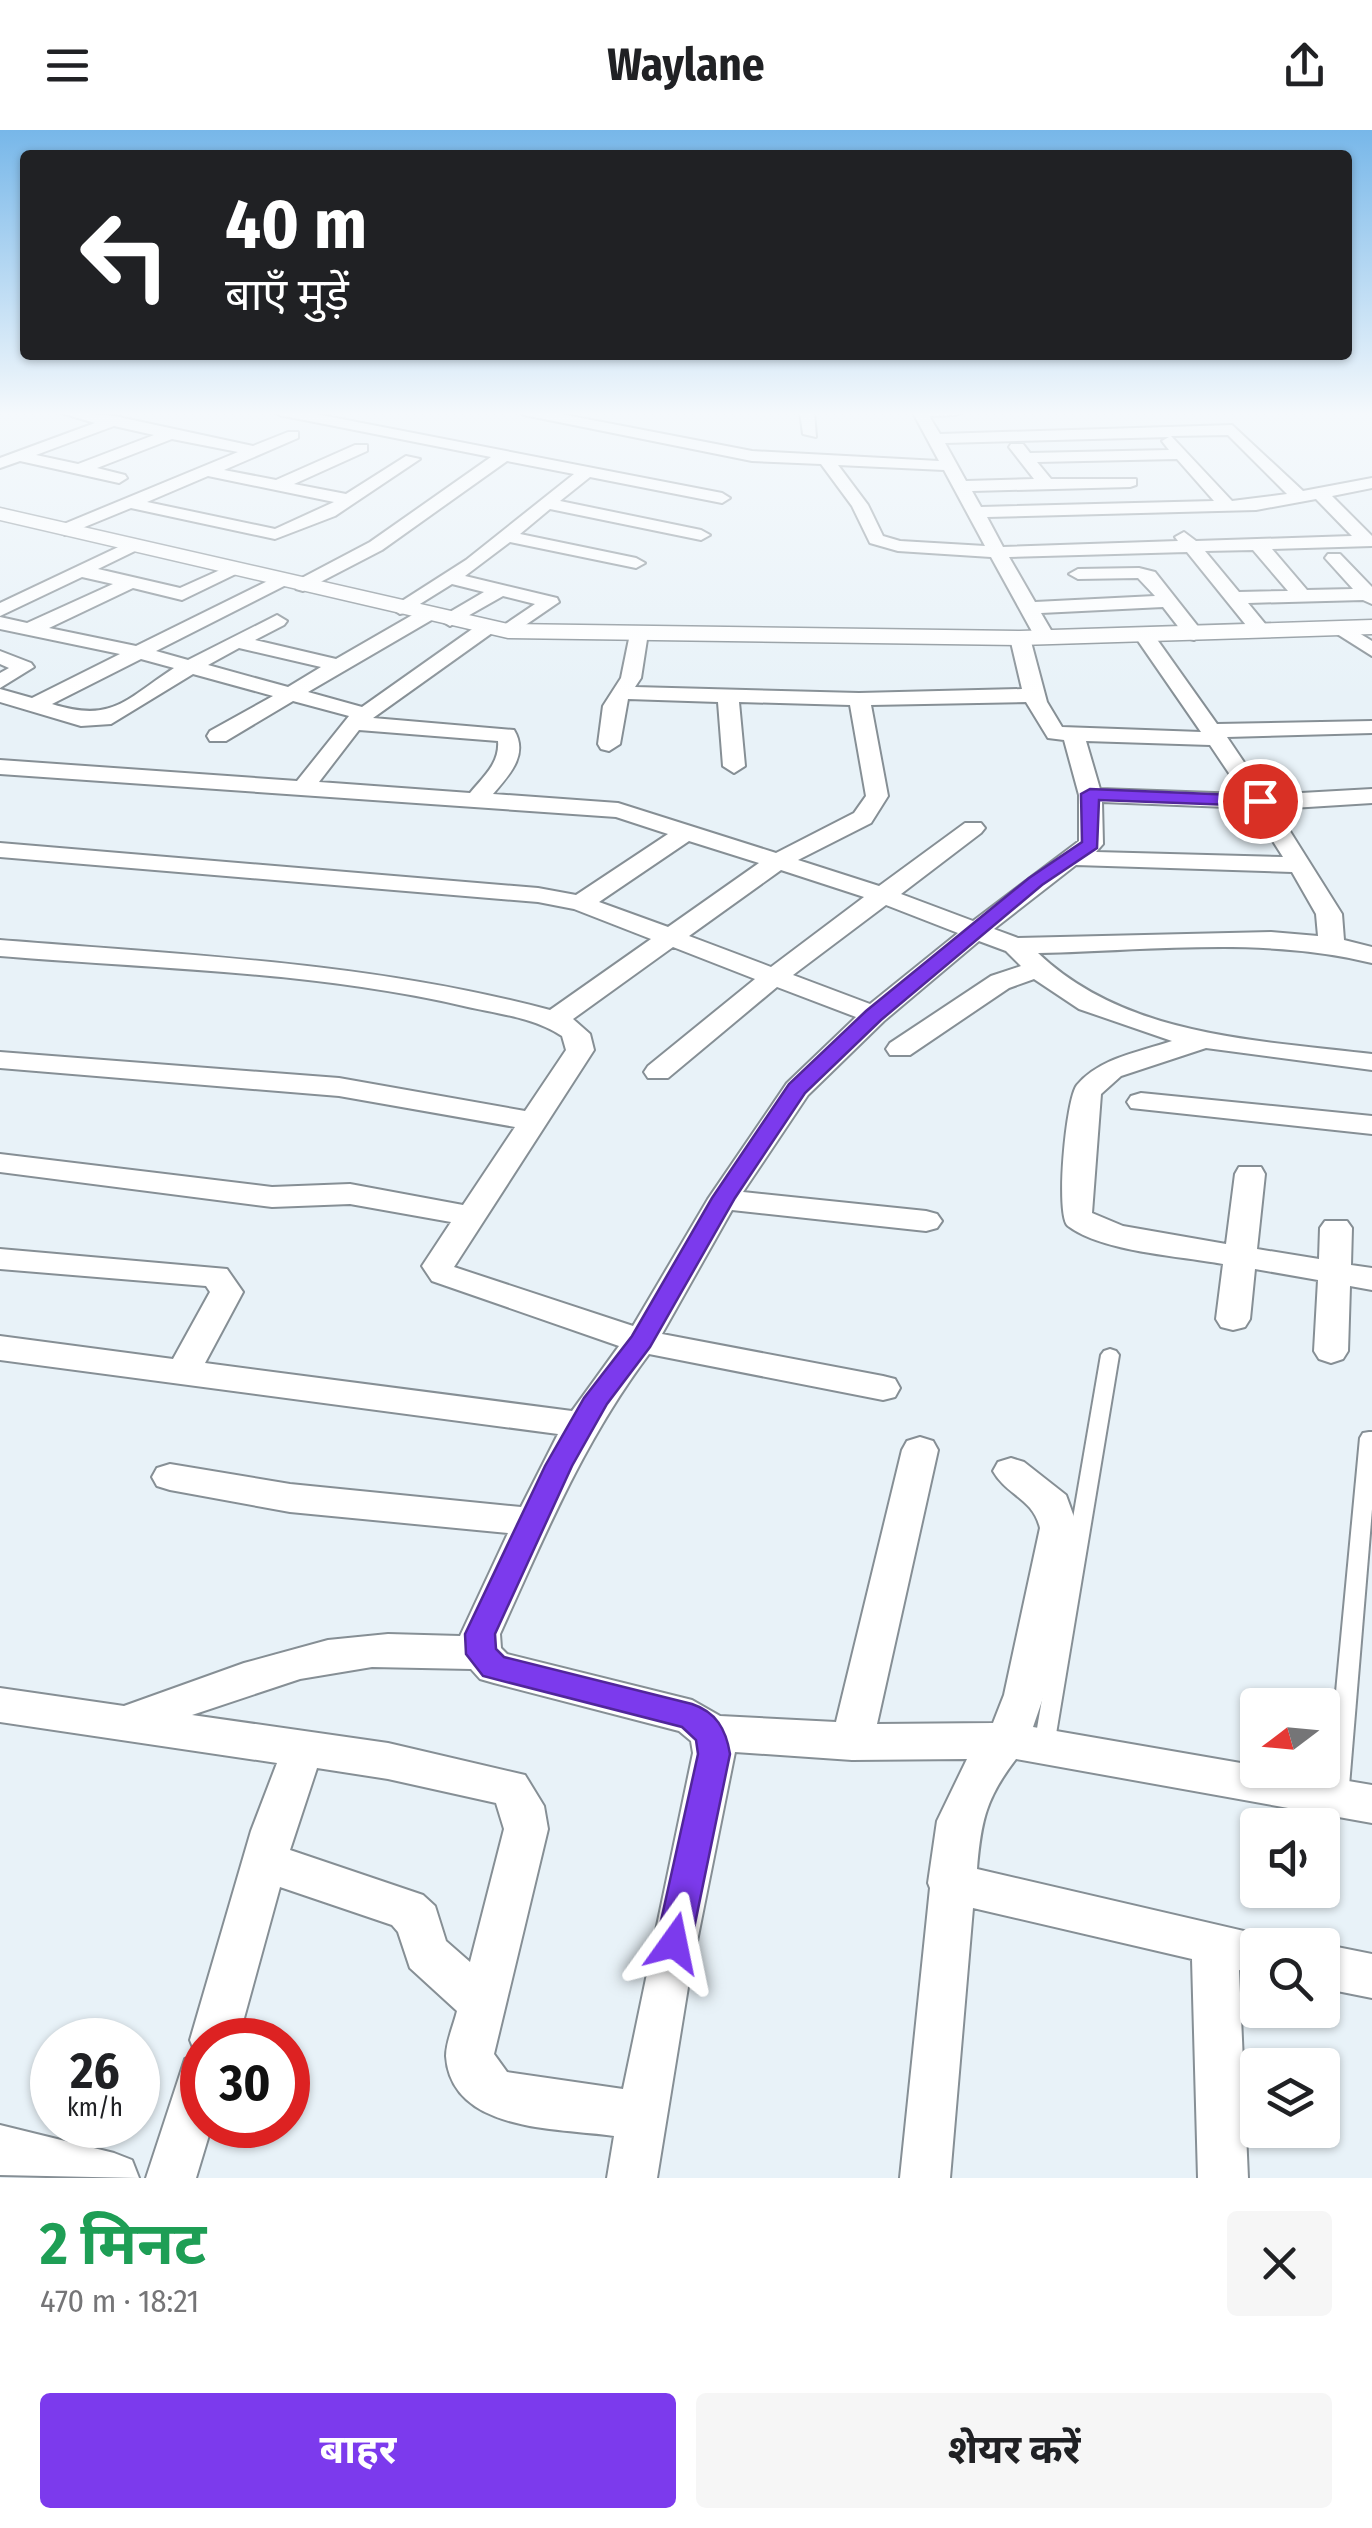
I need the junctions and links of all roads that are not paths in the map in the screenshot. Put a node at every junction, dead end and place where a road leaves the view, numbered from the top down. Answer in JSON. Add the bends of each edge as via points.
{"nodes":[{"id":1,"x":121,"y":507,"type":"edge"},
{"id":2,"x":145,"y":507,"type":"edge"},
{"id":3,"x":336,"y":507,"type":"edge"},
{"id":4,"x":432,"y":507,"type":"edge"},
{"id":5,"x":542,"y":507,"type":"edge"},
{"id":6,"x":563,"y":507,"type":"edge"},
{"id":7,"x":861,"y":507,"type":"edge"},
{"id":8,"x":971,"y":507,"type":"edge"},
{"id":9,"x":1207,"y":507,"type":"edge"},
{"id":10,"x":1332,"y":507,"type":"edge"},
{"id":11,"x":1155,"y":508,"type":"junction"},
{"id":12,"x":1107,"y":509,"type":"junction"},
{"id":13,"x":974,"y":512,"type":"junction"},
{"id":14,"x":0,"y":514,"type":"edge"},
{"id":15,"x":1372,"y":515,"type":"edge"},
{"id":16,"x":1341,"y":516,"type":"junction"},
{"id":17,"x":65,"y":530,"type":"junction"},
{"id":18,"x":1120,"y":530,"type":"junction"},
{"id":19,"x":701,"y":535,"type":"dead end"},
{"id":20,"x":988,"y":535,"type":"junction"},
{"id":21,"x":506,"y":536,"type":"junction"},
{"id":22,"x":1370,"y":542,"type":"edge"},
{"id":23,"x":1258,"y":544,"type":"junction"},
{"id":24,"x":132,"y":546,"type":"junction"},
{"id":25,"x":1192,"y":546,"type":"junction"},
{"id":26,"x":1132,"y":548,"type":"junction"},
{"id":27,"x":1062,"y":550,"type":"junction"},
{"id":28,"x":998,"y":552,"type":"junction"},
{"id":29,"x":1334,"y":558,"type":"dead end"},
{"id":30,"x":636,"y":563,"type":"dead end"},
{"id":31,"x":77,"y":570,"type":"junction"},
{"id":32,"x":235,"y":570,"type":"junction"},
{"id":33,"x":1078,"y":574,"type":"junction"},
{"id":34,"x":449,"y":578,"type":"junction"},
{"id":35,"x":129,"y":583,"type":"junction"},
{"id":36,"x":293,"y":583,"type":"junction"},
{"id":37,"x":500,"y":590,"type":"junction"},
{"id":38,"x":1302,"y":596,"type":"junction"},
{"id":39,"x":1370,"y":596,"type":"edge"},
{"id":40,"x":1234,"y":598,"type":"junction"},
{"id":41,"x":1168,"y":601,"type":"junction"},
{"id":42,"x":1097,"y":604,"type":"junction"},
{"id":43,"x":400,"y":608,"type":"junction"},
{"id":44,"x":1029,"y":608,"type":"junction"},
{"id":45,"x":3,"y":610,"type":"edge"},
{"id":46,"x":439,"y":617,"type":"junction"},
{"id":47,"x":277,"y":621,"type":"dead end"},
{"id":48,"x":1372,"y":627,"type":"edge"},
{"id":49,"x":1341,"y":628,"type":"junction"},
{"id":50,"x":28,"y":630,"type":"junction"},
{"id":51,"x":496,"y":630,"type":"junction"},
{"id":52,"x":1261,"y":631,"type":"junction"},
{"id":53,"x":638,"y":633,"type":"junction"},
{"id":54,"x":1194,"y":634,"type":"junction"},
{"id":55,"x":1144,"y":635,"type":"junction"},
{"id":56,"x":1032,"y":637,"type":"junction"},
{"id":57,"x":237,"y":642,"type":"junction"},
{"id":58,"x":1372,"y":650,"type":"edge"},
{"id":59,"x":136,"y":652,"type":"junction"},
{"id":60,"x":0,"y":658,"type":"edge"},
{"id":61,"x":191,"y":666,"type":"junction"},
{"id":62,"x":341,"y":666,"type":"junction"},
{"id":63,"x":0,"y":682,"type":"edge"},
{"id":64,"x":622,"y":692,"type":"junction"},
{"id":65,"x":294,"y":694,"type":"junction"},
{"id":66,"x":1036,"y":694,"type":"junction"},
{"id":67,"x":0,"y":695,"type":"edge"},
{"id":68,"x":728,"y":696,"type":"junction"},
{"id":69,"x":859,"y":699,"type":"junction"},
{"id":70,"x":31,"y":707,"type":"junction"},
{"id":71,"x":358,"y":719,"type":"junction"},
{"id":72,"x":1372,"y":727,"type":"edge"},
{"id":73,"x":1214,"y":735,"type":"junction"},
{"id":74,"x":218,"y":736,"type":"dead end"},
{"id":75,"x":1074,"y":736,"type":"junction"},
{"id":76,"x":609,"y":744,"type":"dead end"},
{"id":77,"x":734,"y":766,"type":"dead end"},
{"id":78,"x":0,"y":767,"type":"edge"},
{"id":79,"x":302,"y":789,"type":"junction"},
{"id":80,"x":1090,"y":794,"type":"junction"},
{"id":81,"x":1372,"y":796,"type":"edge"},
{"id":82,"x":478,"y":798,"type":"junction"},
{"id":83,"x":1260,"y":801,"type":"junction"},
{"id":84,"x":973,"y":828,"type":"dead end"},
{"id":85,"x":688,"y":831,"type":"junction"},
{"id":86,"x":0,"y":850,"type":"edge"},
{"id":87,"x":1071,"y":858,"type":"junction"},
{"id":88,"x":780,"y":860,"type":"junction"},
{"id":89,"x":1300,"y":864,"type":"junction"},
{"id":90,"x":882,"y":895,"type":"junction"},
{"id":91,"x":580,"y":903,"type":"junction"},
{"id":92,"x":978,"y":930,"type":"junction"},
{"id":93,"x":665,"y":938,"type":"junction"},
{"id":94,"x":1332,"y":945,"type":"junction"},
{"id":95,"x":1015,"y":946,"type":"junction"},
{"id":96,"x":0,"y":948,"type":"edge"},
{"id":97,"x":1372,"y":954,"type":"edge"},
{"id":98,"x":1035,"y":970,"type":"junction"},
{"id":99,"x":772,"y":980,"type":"junction"},
{"id":100,"x":874,"y":1015,"type":"junction"},
{"id":101,"x":552,"y":1020,"type":"junction"},
{"id":102,"x":1203,"y":1040,"type":"junction"},
{"id":103,"x":900,"y":1049,"type":"dead end"},
{"id":104,"x":0,"y":1060,"type":"edge"},
{"id":105,"x":1372,"y":1062,"type":"edge"},
{"id":106,"x":658,"y":1072,"type":"dead end"},
{"id":107,"x":1140,"y":1102,"type":"dead end"},
{"id":108,"x":533,"y":1121,"type":"junction"},
{"id":109,"x":1372,"y":1125,"type":"edge"},
{"id":110,"x":0,"y":1163,"type":"edge"},
{"id":111,"x":1250,"y":1174,"type":"dead end"},
{"id":112,"x":723,"y":1198,"type":"junction"},
{"id":113,"x":470,"y":1216,"type":"junction"},
{"id":114,"x":926,"y":1222,"type":"dead end"},
{"id":115,"x":1336,"y":1228,"type":"dead end"},
{"id":116,"x":1240,"y":1255,"type":"junction"},
{"id":117,"x":0,"y":1259,"type":"edge"},
{"id":118,"x":1334,"y":1272,"type":"junction"},
{"id":119,"x":1372,"y":1279,"type":"edge"},
{"id":120,"x":1234,"y":1319,"type":"dead end"},
{"id":121,"x":641,"y":1341,"type":"junction"},
{"id":122,"x":0,"y":1348,"type":"edge"},
{"id":123,"x":1331,"y":1350,"type":"dead end"},
{"id":124,"x":1110,"y":1355,"type":"dead end"},
{"id":125,"x":183,"y":1371,"type":"junction"},
{"id":126,"x":884,"y":1388,"type":"dead end"},
{"id":127,"x":582,"y":1425,"type":"junction"},
{"id":128,"x":1369,"y":1438,"type":"dead end"},
{"id":129,"x":920,"y":1450,"type":"dead end"},
{"id":130,"x":1011,"y":1471,"type":"dead end"},
{"id":131,"x":170,"y":1476,"type":"dead end"},
{"id":132,"x":535,"y":1522,"type":"junction"},
{"id":133,"x":481,"y":1654,"type":"junction"},
{"id":134,"x":0,"y":1705,"type":"edge"},
{"id":135,"x":129,"y":1722,"type":"junction"},
{"id":136,"x":710,"y":1734,"type":"junction"},
{"id":137,"x":852,"y":1742,"type":"junction"},
{"id":138,"x":1025,"y":1743,"type":"junction"},
{"id":139,"x":303,"y":1748,"type":"junction"},
{"id":140,"x":1355,"y":1801,"type":"edge"},
{"id":141,"x":265,"y":1862,"type":"junction"},
{"id":142,"x":950,"y":1883,"type":"junction"},
{"id":143,"x":1236,"y":1949,"type":"edge"},
{"id":144,"x":1340,"y":1970,"type":"edge"},
{"id":145,"x":1372,"y":1976,"type":"edge"},
{"id":146,"x":483,"y":2003,"type":"junction"},
{"id":147,"x":220,"y":2018,"type":"edge"},
{"id":148,"x":644,"y":2116,"type":"junction"},
{"id":149,"x":180,"y":2146,"type":"edge"},
{"id":150,"x":0,"y":2150,"type":"edge"},
{"id":151,"x":114,"y":2178,"type":"edge"},
{"id":152,"x":170,"y":2178,"type":"edge"},
{"id":153,"x":632,"y":2178,"type":"edge"},
{"id":154,"x":925,"y":2178,"type":"edge"},
{"id":155,"x":1223,"y":2178,"type":"edge"}],
"edges":[{"from":1,"to":17,"type":"street"},
{"from":2,"to":3,"type":"street","via":[[263,534],[286,531]]},
{"from":4,"to":36,"type":"street","via":[[376,546]]},
{"from":5,"to":21,"type":"street"},
{"from":6,"to":19,"type":"street"},
{"from":7,"to":28,"type":"street","via":[[884,544]]},
{"from":8,"to":13,"type":"street"},
{"from":9,"to":11,"type":"street"},
{"from":10,"to":16,"type":"street"},
{"from":11,"to":12,"type":"street"},
{"from":11,"to":25,"type":"street"},
{"from":12,"to":13,"type":"street"},
{"from":12,"to":18,"type":"street"},
{"from":13,"to":20,"type":"street"},
{"from":14,"to":17,"type":"street"},
{"from":15,"to":16,"type":"street"},
{"from":16,"to":22,"type":"street"},
{"from":17,"to":24,"type":"street"},
{"from":18,"to":20,"type":"street"},
{"from":18,"to":26,"type":"street"},
{"from":20,"to":28,"type":"street"},
{"from":21,"to":30,"type":"street"},
{"from":21,"to":34,"type":"street"},
{"from":22,"to":23,"type":"street"},
{"from":23,"to":25,"type":"street"},
{"from":23,"to":38,"type":"street"},
{"from":24,"to":31,"type":"street"},
{"from":24,"to":32,"type":"street"},
{"from":25,"to":26,"type":"street"},
{"from":25,"to":40,"type":"street"},
{"from":26,"to":27,"type":"street"},
{"from":27,"to":28,"type":"street"},
{"from":27,"to":33,"type":"street"},
{"from":28,"to":44,"type":"street"},
{"from":29,"to":39,"type":"street"},
{"from":31,"to":35,"type":"street"},
{"from":31,"to":45,"type":"street"},
{"from":32,"to":35,"type":"street","via":[[182,594]]},
{"from":32,"to":36,"type":"street"},
{"from":33,"to":41,"type":"street","via":[[1144,574]]},
{"from":33,"to":42,"type":"street"},
{"from":34,"to":37,"type":"street"},
{"from":34,"to":43,"type":"street"},
{"from":35,"to":50,"type":"street"},
{"from":36,"to":43,"type":"street"},
{"from":36,"to":59,"type":"street"},
{"from":37,"to":46,"type":"street"},
{"from":37,"to":51,"type":"street","via":[[550,602]]},
{"from":38,"to":39,"type":"street"},
{"from":38,"to":40,"type":"street"},
{"from":40,"to":52,"type":"street"},
{"from":41,"to":42,"type":"street"},
{"from":41,"to":54,"type":"street"},
{"from":42,"to":44,"type":"street"},
{"from":43,"to":46,"type":"street"},
{"from":44,"to":56,"type":"street"},
{"from":45,"to":50,"type":"street"},
{"from":46,"to":51,"type":"street"},
{"from":46,"to":62,"type":"street"},
{"from":47,"to":57,"type":"street"},
{"from":48,"to":49,"type":"street"},
{"from":49,"to":52,"type":"street"},
{"from":49,"to":58,"type":"street"},
{"from":50,"to":59,"type":"street"},
{"from":51,"to":53,"type":"street"},
{"from":51,"to":71,"type":"street"},
{"from":52,"to":54,"type":"street"},
{"from":53,"to":56,"type":"street"},
{"from":53,"to":64,"type":"street"},
{"from":54,"to":55,"type":"street"},
{"from":55,"to":56,"type":"street"},
{"from":55,"to":73,"type":"street"},
{"from":56,"to":66,"type":"street"},
{"from":57,"to":61,"type":"street"},
{"from":57,"to":62,"type":"street"},
{"from":59,"to":61,"type":"street"},
{"from":59,"to":70,"type":"street"},
{"from":60,"to":63,"type":"street","via":[[24,668]]},
{"from":61,"to":65,"type":"street"},
{"from":61,"to":70,"type":"street","via":[[111,718],[81,720]]},
{"from":62,"to":65,"type":"street"},
{"from":64,"to":68,"type":"street"},
{"from":64,"to":76,"type":"street","via":[[613,706]]},
{"from":65,"to":71,"type":"street"},
{"from":65,"to":74,"type":"street"},
{"from":66,"to":69,"type":"street"},
{"from":66,"to":75,"type":"street","via":[[1050,729]]},
{"from":67,"to":70,"type":"street"},
{"from":68,"to":69,"type":"street"},
{"from":68,"to":77,"type":"street"},
{"from":69,"to":88,"type":"street","via":[[875,802],[863,818]]},
{"from":71,"to":79,"type":"street"},
{"from":71,"to":82,"type":"street","via":[[506,734],[512,752]]},
{"from":72,"to":73,"type":"street"},
{"from":73,"to":75,"type":"street"},
{"from":73,"to":83,"type":"street"},
{"from":75,"to":80,"type":"street"},
{"from":78,"to":79,"type":"street"},
{"from":79,"to":82,"type":"street"},
{"from":80,"to":83,"type":"street"},
{"from":80,"to":87,"type":"street","via":[[1094,838]]},
{"from":81,"to":83,"type":"street"},
{"from":82,"to":85,"type":"street","via":[[618,810]]},
{"from":83,"to":89,"type":"street"},
{"from":84,"to":90,"type":"street"},
{"from":85,"to":88,"type":"street"},
{"from":85,"to":91,"type":"street"},
{"from":86,"to":91,"type":"street"},
{"from":87,"to":89,"type":"street"},
{"from":87,"to":92,"type":"street"},
{"from":88,"to":90,"type":"street"},
{"from":88,"to":93,"type":"street"},
{"from":89,"to":94,"type":"street","via":[[1329,914]]},
{"from":90,"to":92,"type":"street"},
{"from":90,"to":99,"type":"street"},
{"from":91,"to":93,"type":"street"},
{"from":92,"to":95,"type":"street"},
{"from":92,"to":100,"type":"street"},
{"from":93,"to":99,"type":"street"},
{"from":93,"to":101,"type":"street"},
{"from":94,"to":95,"type":"street","via":[[1228,940]]},
{"from":94,"to":97,"type":"street"},
{"from":95,"to":98,"type":"street"},
{"from":96,"to":101,"type":"street","via":[[336,976],[462,996]]},
{"from":98,"to":102,"type":"street","via":[[1081,1000]]},
{"from":98,"to":103,"type":"street","via":[[1000,982]]},
{"from":99,"to":100,"type":"street"},
{"from":99,"to":106,"type":"street"},
{"from":100,"to":112,"type":"street","via":[[797,1088]]},
{"from":101,"to":108,"type":"street","via":[[574,1031],[580,1050]]},
{"from":102,"to":105,"type":"street"},
{"from":102,"to":116,"type":"street","via":[[1111,1070],[1087,1090],[1073,1208],[1078,1219],[1116,1235]]},
{"from":104,"to":108,"type":"street","via":[[339,1087]]},
{"from":107,"to":109,"type":"street"},
{"from":108,"to":113,"type":"street"},
{"from":110,"to":113,"type":"street","via":[[272,1197],[350,1194]]},
{"from":111,"to":116,"type":"street"},
{"from":112,"to":114,"type":"street"},
{"from":112,"to":121,"type":"street"},
{"from":113,"to":121,"type":"street","via":[[438,1266],[443,1274]]},
{"from":115,"to":118,"type":"street"},
{"from":116,"to":118,"type":"street"},
{"from":116,"to":120,"type":"street"},
{"from":117,"to":125,"type":"street","via":[[216,1276],[227,1292]]},
{"from":118,"to":119,"type":"street"},
{"from":118,"to":123,"type":"street"},
{"from":121,"to":126,"type":"street"},
{"from":121,"to":127,"type":"street"},
{"from":122,"to":125,"type":"street"},
{"from":124,"to":138,"type":"lane"},
{"from":125,"to":127,"type":"street"},
{"from":127,"to":132,"type":"street"},
{"from":128,"to":140,"type":"lane"},
{"from":129,"to":137,"type":"street"},
{"from":130,"to":138,"type":"street","via":[[1053,1504],[1059,1528],[1024,1695]]},
{"from":131,"to":132,"type":"street","via":[[290,1498]]},
{"from":132,"to":133,"type":"street","via":[[480,1634]]},
{"from":133,"to":135,"type":"street","via":[[355,1652],[264,1672]]},
{"from":133,"to":136,"type":"street","via":[[494,1667],[692,1717]]},
{"from":134,"to":135,"type":"street"},
{"from":135,"to":139,"type":"street"},
{"from":136,"to":137,"type":"street"},
{"from":136,"to":148,"type":"street","via":[[714,1754]]},
{"from":137,"to":138,"type":"street"},
{"from":138,"to":140,"type":"street"},
{"from":138,"to":142,"type":"street","via":[[978,1776],[959,1820]]},
{"from":139,"to":141,"type":"street"},
{"from":139,"to":146,"type":"street","via":[[510,1788],[526,1829]]},
{"from":141,"to":146,"type":"street","via":[[407,1910],[419,1921],[426,1953]]},
{"from":141,"to":147,"type":"street"},
{"from":142,"to":143,"type":"street"},
{"from":142,"to":154,"type":"street"},
{"from":143,"to":155,"type":"street"},
{"from":144,"to":145,"type":"street"},
{"from":146,"to":148,"type":"street","via":[[470,2054],[484,2088]]},
{"from":148,"to":153,"type":"street"},
{"from":149,"to":152,"type":"street"},
{"from":150,"to":151,"type":"street"}]}
